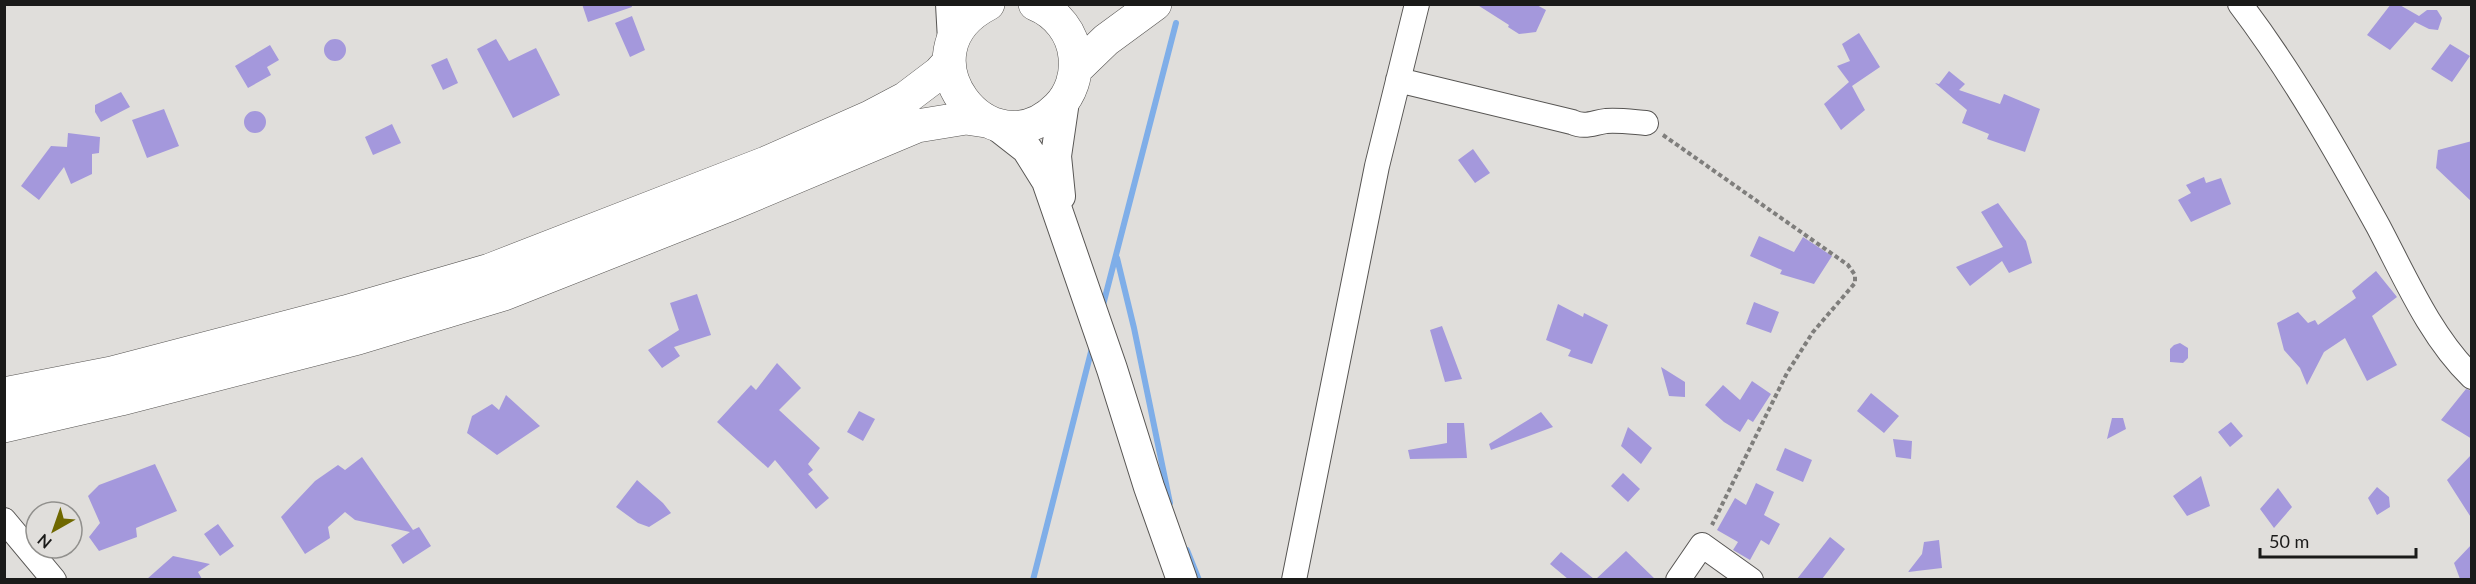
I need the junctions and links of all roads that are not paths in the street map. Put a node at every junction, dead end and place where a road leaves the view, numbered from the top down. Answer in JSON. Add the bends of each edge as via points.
{"nodes":[{"id":1,"x":951,"y":4,"type":"edge"},
{"id":2,"x":988,"y":4,"type":"edge"},
{"id":3,"x":1035,"y":4,"type":"edge"},
{"id":4,"x":1155,"y":4,"type":"edge"},
{"id":5,"x":1417,"y":4,"type":"edge"},
{"id":6,"x":2240,"y":4,"type":"edge"},
{"id":7,"x":951,"y":51,"type":"junction"},
{"id":8,"x":1076,"y":69,"type":"junction"},
{"id":9,"x":1398,"y":80,"type":"junction"},
{"id":10,"x":1064,"y":101,"type":"junction"},
{"id":11,"x":990,"y":123,"type":"junction"},
{"id":12,"x":1646,"y":123,"type":"road end"},
{"id":13,"x":1064,"y":224,"type":"junction"},
{"id":14,"x":2472,"y":377,"type":"edge"},
{"id":15,"x":4,"y":394,"type":"edge"},
{"id":16,"x":4,"y":426,"type":"edge"},
{"id":17,"x":4,"y":520,"type":"edge"},
{"id":18,"x":54,"y":579,"type":"edge"},
{"id":19,"x":1182,"y":579,"type":"edge"},
{"id":20,"x":1294,"y":579,"type":"edge"},
{"id":21,"x":1678,"y":579,"type":"edge"},
{"id":22,"x":1751,"y":579,"type":"edge"}],
"edges":[{"from":1,"to":7,"type":"street"},
{"from":2,"to":7,"type":"highway","via":[[967,18]]},
{"from":3,"to":8,"type":"highway","via":[[1064,27],[1074,47]]},
{"from":4,"to":8,"type":"highway","via":[[1106,40]]},
{"from":5,"to":9,"type":"street"},
{"from":6,"to":14,"type":"street","via":[[2337,152],[2429,321]]},
{"from":7,"to":11,"type":"highway","via":[[951,80],[959,97],[970,111]]},
{"from":7,"to":15,"type":"highway","via":[[939,73],[906,98],[870,117],[766,163],[490,270],[112,373]]},
{"from":8,"to":10,"type":"highway"},
{"from":9,"to":12,"type":"street","via":[[1579,125],[1606,121]]},
{"from":9,"to":20,"type":"street","via":[[1377,166]]},
{"from":10,"to":11,"type":"highway","via":[[1033,124],[1014,127]]},
{"from":10,"to":13,"type":"street","via":[[1056,156]]},
{"from":11,"to":13,"type":"street","via":[[1027,149],[1047,181]]},
{"from":11,"to":16,"type":"highway","via":[[966,118],[917,126],[504,294],[346,341]]},
{"from":13,"to":19,"type":"street"},
{"from":17,"to":18,"type":"street"},
{"from":21,"to":22,"type":"street","via":[[1702,545]]}]}
